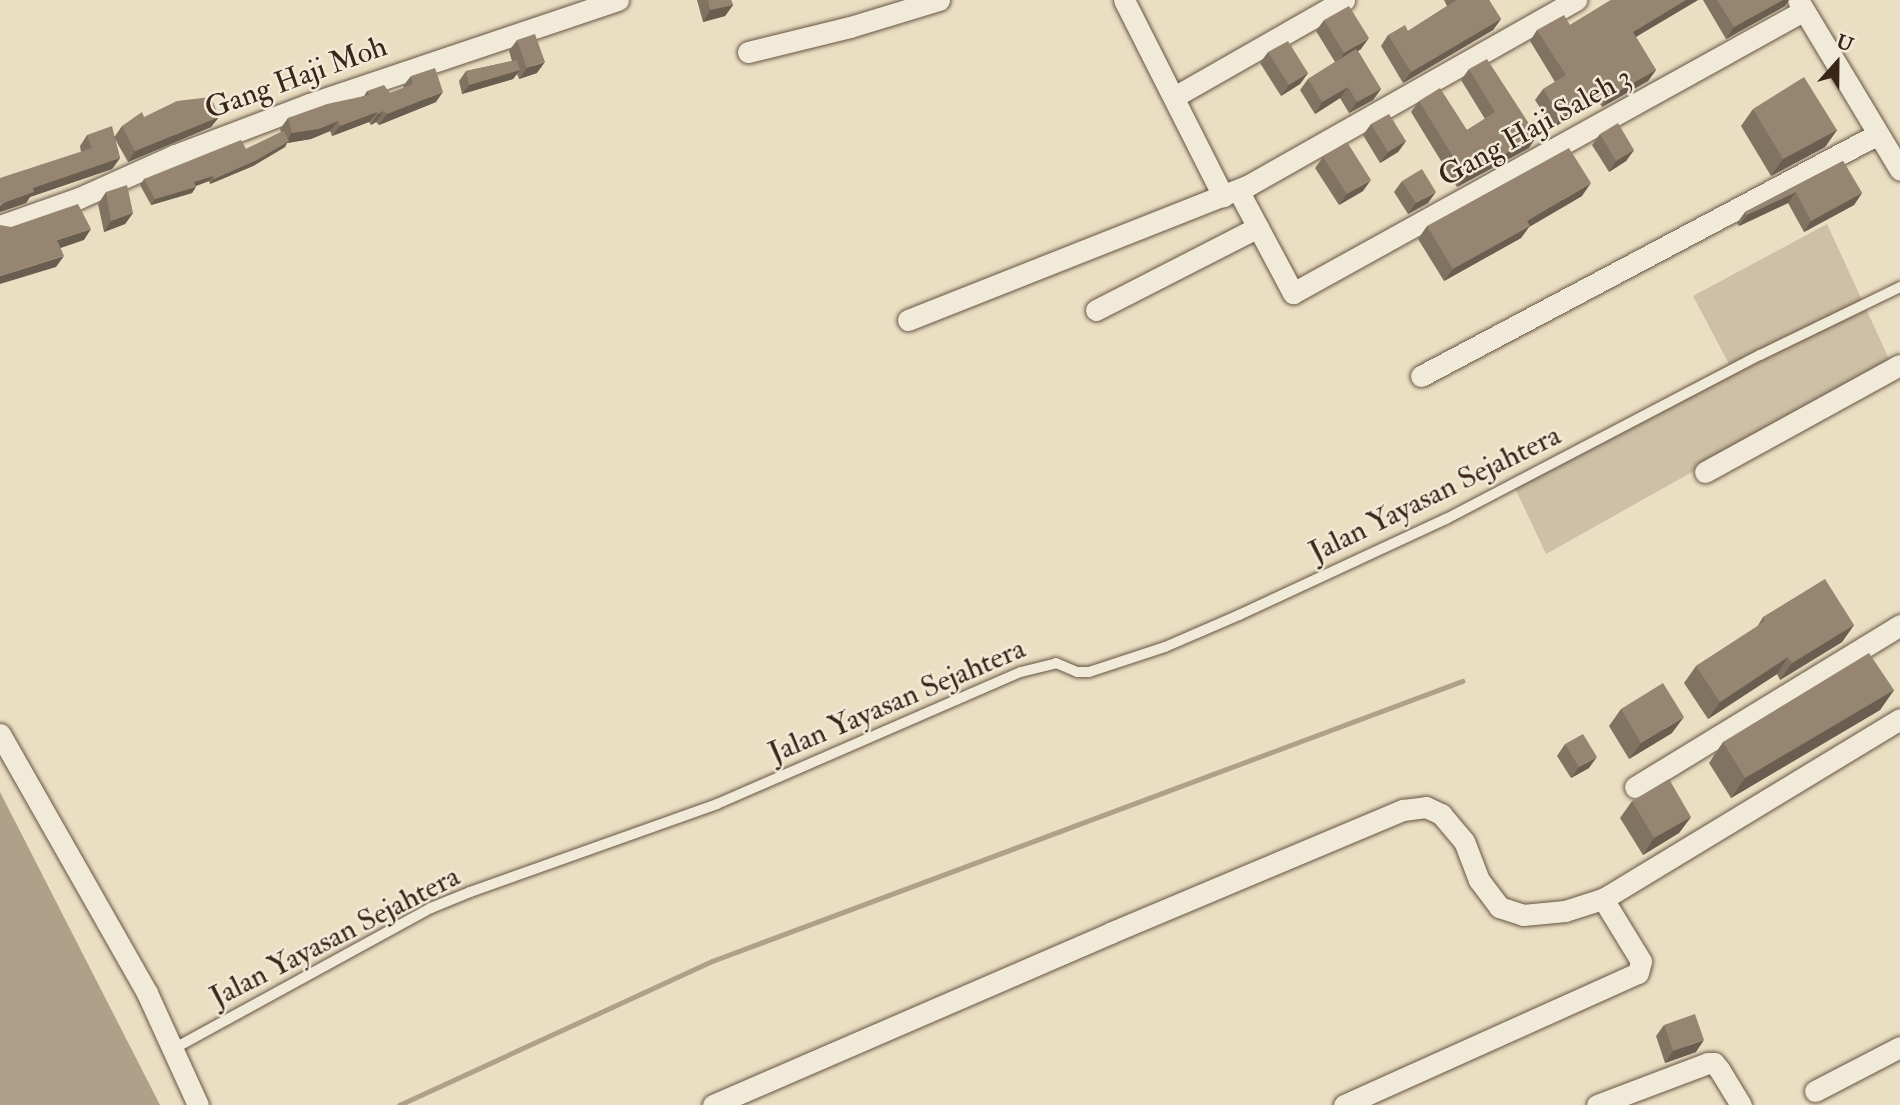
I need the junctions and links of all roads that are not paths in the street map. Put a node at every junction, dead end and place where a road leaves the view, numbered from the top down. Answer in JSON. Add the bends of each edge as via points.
{"nodes":[{"id":1,"x":618,"y":0,"type":"edge"},
{"id":2,"x":939,"y":0,"type":"edge"},
{"id":3,"x":1124,"y":0,"type":"edge"},
{"id":4,"x":1344,"y":0,"type":"edge"},
{"id":5,"x":1576,"y":0,"type":"edge"},
{"id":6,"x":1800,"y":5,"type":"edge"},
{"id":7,"x":748,"y":52,"type":"dead end"},
{"id":8,"x":1174,"y":97,"type":"junction"},
{"id":9,"x":1878,"y":134,"type":"junction"},
{"id":10,"x":1900,"y":170,"type":"edge"},
{"id":11,"x":1231,"y":193,"type":"junction"},
{"id":12,"x":0,"y":226,"type":"edge"},
{"id":13,"x":1258,"y":227,"type":"junction"},
{"id":14,"x":1900,"y":288,"type":"edge"},
{"id":15,"x":1096,"y":310,"type":"dead end"},
{"id":16,"x":908,"y":320,"type":"dead end"},
{"id":17,"x":1900,"y":365,"type":"edge"},
{"id":18,"x":1421,"y":376,"type":"dead end"},
{"id":19,"x":1705,"y":472,"type":"dead end"},
{"id":20,"x":1900,"y":625,"type":"edge"},
{"id":21,"x":1900,"y":719,"type":"edge"},
{"id":22,"x":0,"y":734,"type":"edge"},
{"id":23,"x":1635,"y":787,"type":"dead end"},
{"id":24,"x":1602,"y":899,"type":"junction"},
{"id":25,"x":1900,"y":1047,"type":"edge"},
{"id":26,"x":175,"y":1048,"type":"junction"},
{"id":27,"x":1815,"y":1091,"type":"dead end"},
{"id":28,"x":198,"y":1105,"type":"edge"},
{"id":29,"x":713,"y":1105,"type":"edge"},
{"id":30,"x":1344,"y":1105,"type":"edge"},
{"id":31,"x":1597,"y":1105,"type":"edge"},
{"id":32,"x":1741,"y":1105,"type":"edge"}],
"edges":[{"from":1,"to":12,"type":"street","name":"Gang Haji Moh","via":[[244,128]]},
{"from":2,"to":7,"type":"street"},
{"from":3,"to":8,"type":"street"},
{"from":4,"to":8,"type":"street"},
{"from":5,"to":11,"type":"street"},
{"from":6,"to":9,"type":"street"},
{"from":6,"to":13,"type":"street","name":"Gang Haji Saleh 3","via":[[1293,293]]},
{"from":8,"to":11,"type":"street"},
{"from":9,"to":10,"type":"street"},
{"from":9,"to":18,"type":"street"},
{"from":11,"to":13,"type":"street"},
{"from":11,"to":16,"type":"street"},
{"from":13,"to":15,"type":"street"},
{"from":14,"to":26,"type":"lane","name":"Jalan Yayasan Sejahtera","via":[[1760,355],[1447,519],[1239,615],[1089,672],[1056,663],[1021,672],[717,804],[430,908]]},
{"from":17,"to":19,"type":"street"},
{"from":20,"to":23,"type":"street"},
{"from":21,"to":24,"type":"street"},
{"from":22,"to":26,"type":"street"},
{"from":24,"to":29,"type":"street","via":[[1565,911],[1523,915],[1499,907],[1479,880],[1464,841],[1441,814],[1426,807],[1403,810]]},
{"from":24,"to":30,"type":"street","via":[[1641,961],[1638,973]]},
{"from":25,"to":27,"type":"street"},
{"from":26,"to":28,"type":"street"},
{"from":31,"to":32,"type":"street","via":[[1714,1063]]}]}
